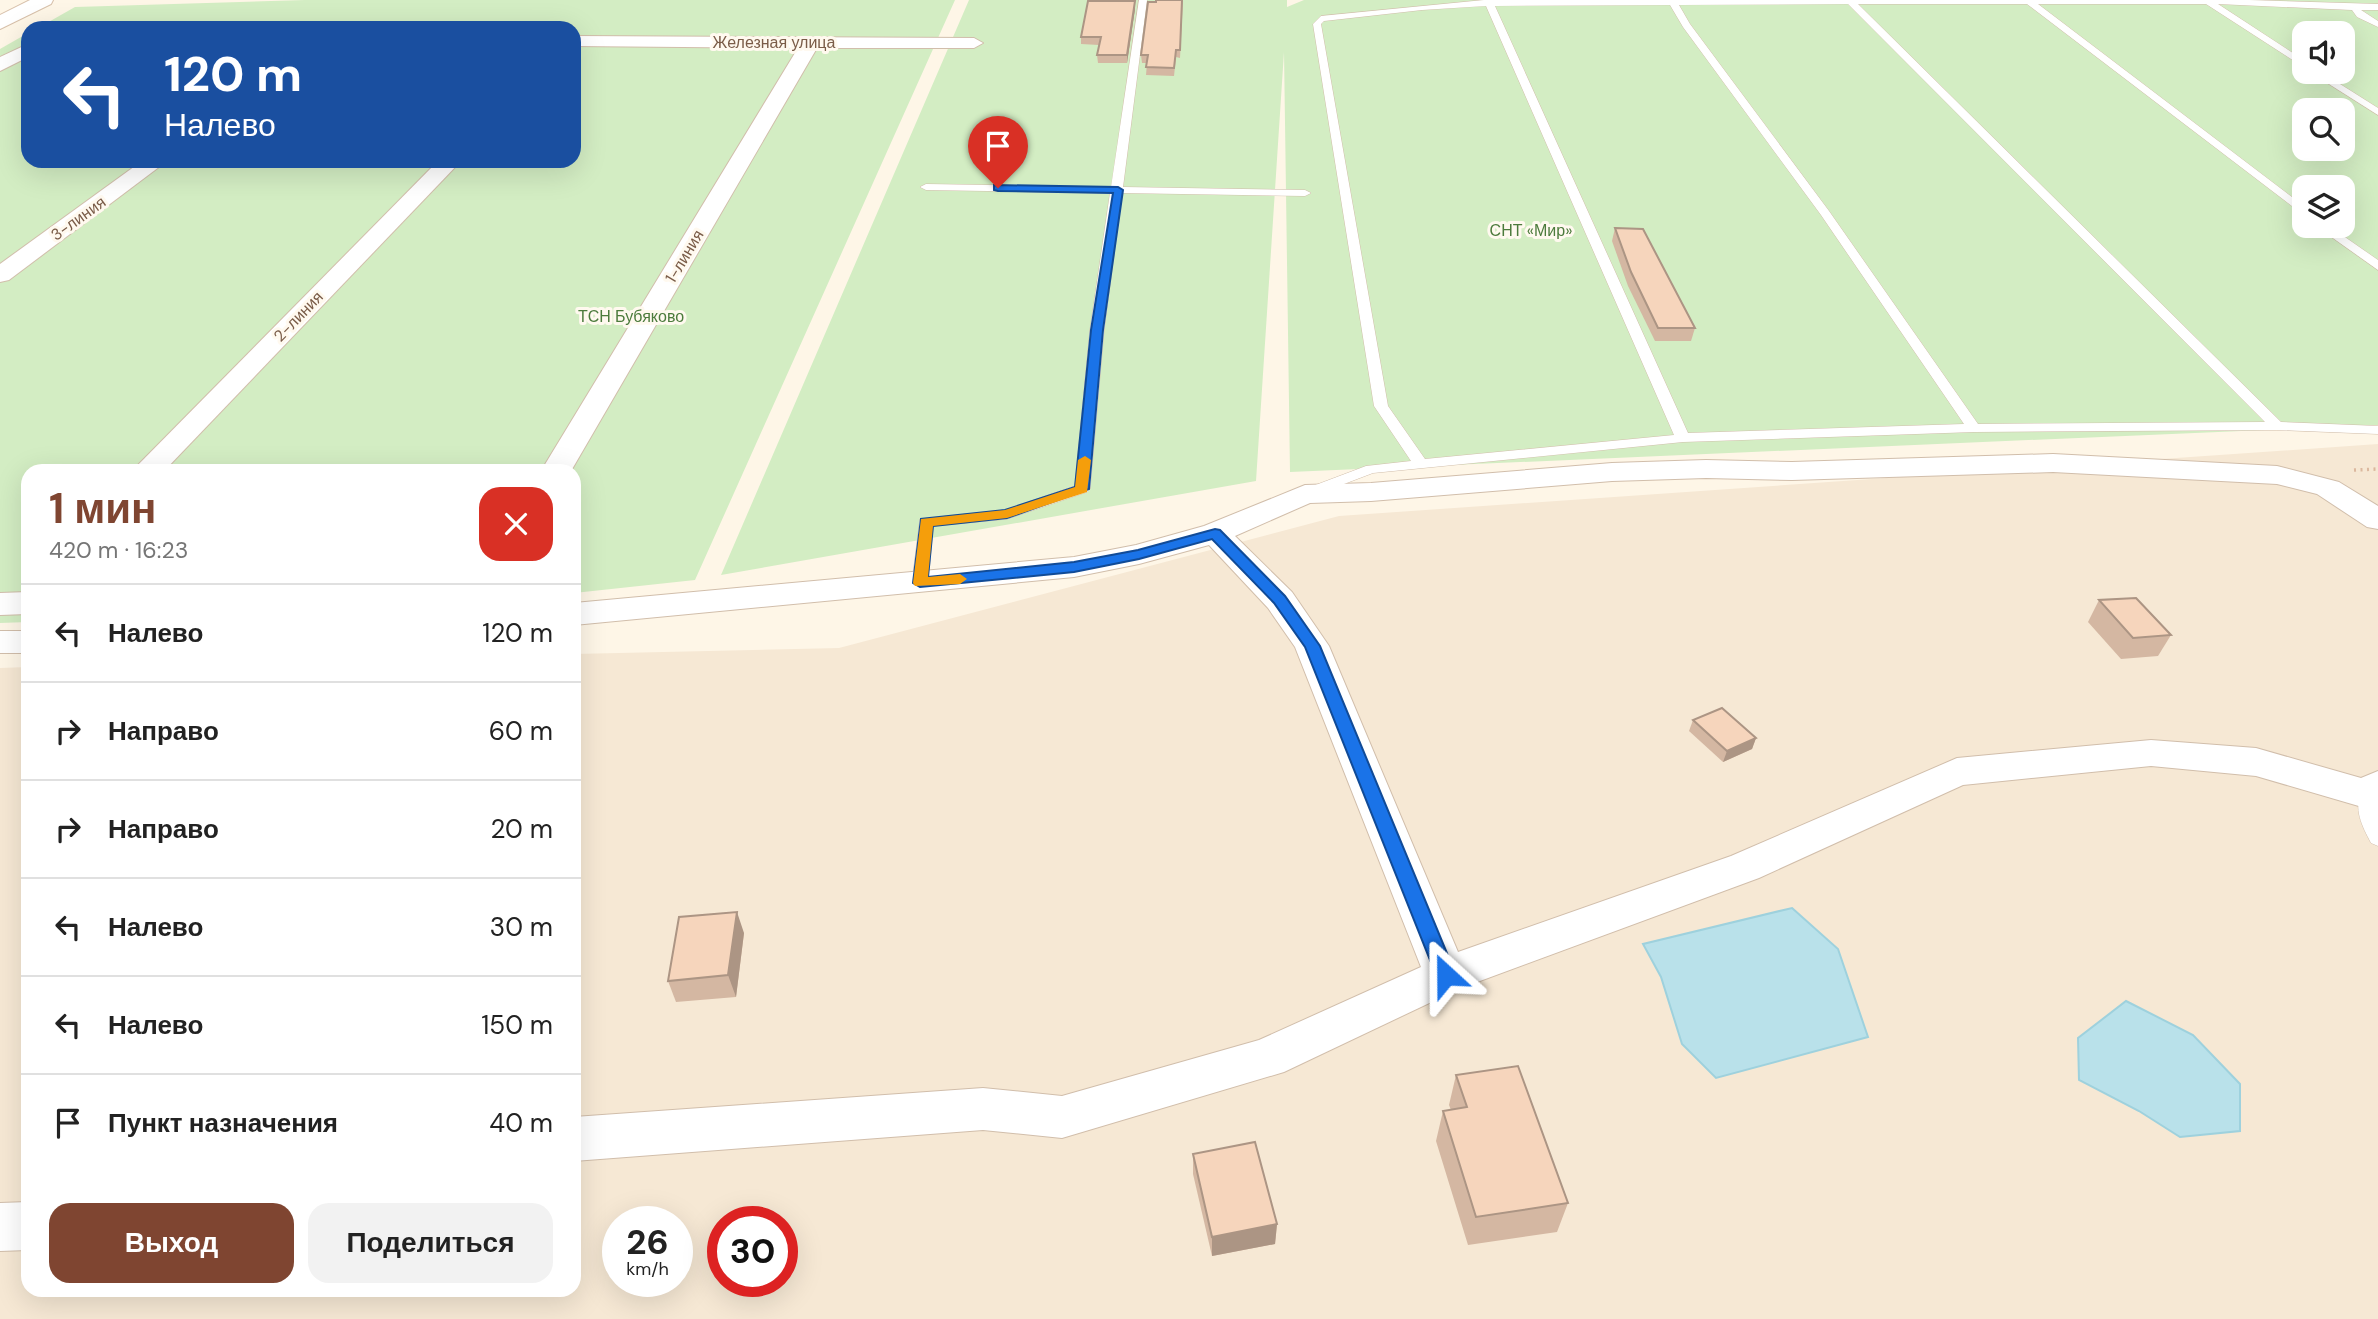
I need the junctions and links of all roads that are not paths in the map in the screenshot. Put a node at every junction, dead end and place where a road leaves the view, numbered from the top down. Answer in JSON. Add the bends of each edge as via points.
{"nodes":[{"id":1,"x":44,"y":0,"type":"edge"},
{"id":2,"x":1143,"y":0,"type":"edge"},
{"id":3,"x":2029,"y":0,"type":"edge"},
{"id":4,"x":1488,"y":1,"type":"edge"},
{"id":5,"x":1672,"y":1,"type":"edge"},
{"id":6,"x":1850,"y":1,"type":"edge"},
{"id":7,"x":2206,"y":1,"type":"edge"},
{"id":8,"x":2378,"y":7,"type":"edge"},
{"id":9,"x":2355,"y":8,"type":"junction"},
{"id":10,"x":0,"y":23,"type":"edge"},
{"id":11,"x":2378,"y":24,"type":"edge"},
{"id":12,"x":581,"y":41,"type":"edge"},
{"id":13,"x":811,"y":42,"type":"junction"},
{"id":14,"x":974,"y":43,"type":"dead end"},
{"id":15,"x":21,"y":54,"type":"edge"},
{"id":16,"x":2292,"y":57,"type":"edge"},
{"id":17,"x":0,"y":65,"type":"edge"},
{"id":18,"x":2334,"y":84,"type":"edge"},
{"id":19,"x":2378,"y":112,"type":"edge"},
{"id":20,"x":146,"y":168,"type":"edge"},
{"id":21,"x":443,"y":168,"type":"edge"},
{"id":22,"x":926,"y":187,"type":"dead end"},
{"id":23,"x":1118,"y":190,"type":"junction"},
{"id":24,"x":1305,"y":192,"type":"dead end"},
{"id":25,"x":2292,"y":203,"type":"edge"},
{"id":26,"x":2339,"y":238,"type":"edge"},
{"id":27,"x":2378,"y":266,"type":"edge"},
{"id":28,"x":0,"y":275,"type":"edge"},
{"id":29,"x":2277,"y":426,"type":"junction"},
{"id":30,"x":1975,"y":428,"type":"junction"},
{"id":31,"x":2378,"y":430,"type":"edge"},
{"id":32,"x":1684,"y":438,"type":"junction"},
{"id":33,"x":153,"y":464,"type":"edge"},
{"id":34,"x":560,"y":464,"type":"edge"},
{"id":35,"x":1421,"y":464,"type":"junction"},
{"id":36,"x":1306,"y":494,"type":"junction"},
{"id":37,"x":2378,"y":520,"type":"edge"},
{"id":38,"x":1215,"y":533,"type":"junction"},
{"id":39,"x":920,"y":583,"type":"junction"},
{"id":40,"x":581,"y":613,"type":"edge"},
{"id":41,"x":0,"y":642,"type":"edge"},
{"id":42,"x":21,"y":642,"type":"edge"},
{"id":43,"x":2373,"y":790,"type":"edge"},
{"id":44,"x":2378,"y":838,"type":"edge"},
{"id":45,"x":1446,"y":975,"type":"junction"},
{"id":46,"x":581,"y":1138,"type":"edge"},
{"id":47,"x":21,"y":1226,"type":"edge"},
{"id":48,"x":0,"y":1227,"type":"edge"}],
"edges":[{"from":1,"to":10,"type":"street"},
{"from":2,"to":23,"type":"lane"},
{"from":3,"to":6,"type":"lane"},
{"from":3,"to":7,"type":"lane"},
{"from":3,"to":25,"type":"lane"},
{"from":4,"to":5,"type":"lane"},
{"from":4,"to":32,"type":"lane"},
{"from":4,"to":35,"type":"lane","via":[[1330,16],[1317,24],[1381,406]]},
{"from":5,"to":6,"type":"lane"},
{"from":5,"to":30,"type":"lane"},
{"from":6,"to":29,"type":"lane"},
{"from":7,"to":9,"type":"lane"},
{"from":7,"to":16,"type":"lane"},
{"from":8,"to":9,"type":"lane"},
{"from":9,"to":11,"type":"lane"},
{"from":12,"to":13,"type":"street","name":"Железная улица"},
{"from":13,"to":14,"type":"street","name":"Железная улица"},
{"from":13,"to":34,"type":"street","name":"1-линия"},
{"from":15,"to":17,"type":"street"},
{"from":18,"to":19,"type":"lane"},
{"from":20,"to":28,"type":"street","name":"3-линия"},
{"from":21,"to":33,"type":"street","name":"2-линия"},
{"from":22,"to":23,"type":"lane"},
{"from":23,"to":24,"type":"lane"},
{"from":23,"to":39,"type":"lane","via":[[1097,330],[1082,489],[1007,514],[926,522]]},
{"from":26,"to":27,"type":"lane"},
{"from":29,"to":30,"type":"lane"},
{"from":29,"to":31,"type":"lane"},
{"from":30,"to":32,"type":"lane"},
{"from":32,"to":35,"type":"lane"},
{"from":35,"to":36,"type":"lane","via":[[1371,469]]},
{"from":36,"to":37,"type":"street","via":[[1612,472],[2053,463],[2277,475],[2328,488]]},
{"from":36,"to":38,"type":"street"},
{"from":38,"to":39,"type":"street","via":[[1074,567]]},
{"from":38,"to":45,"type":"street","via":[[1280,600],[1312,646]]},
{"from":39,"to":40,"type":"street"},
{"from":41,"to":42,"type":"street"},
{"from":43,"to":44,"type":"lane","via":[[2368,819]]},
{"from":43,"to":45,"type":"street","via":[[2256,762],[2151,753],[1957,772],[1745,867]]},
{"from":45,"to":46,"type":"street","via":[[1268,1058],[1062,1117],[983,1109]]},
{"from":47,"to":48,"type":"street"}]}
